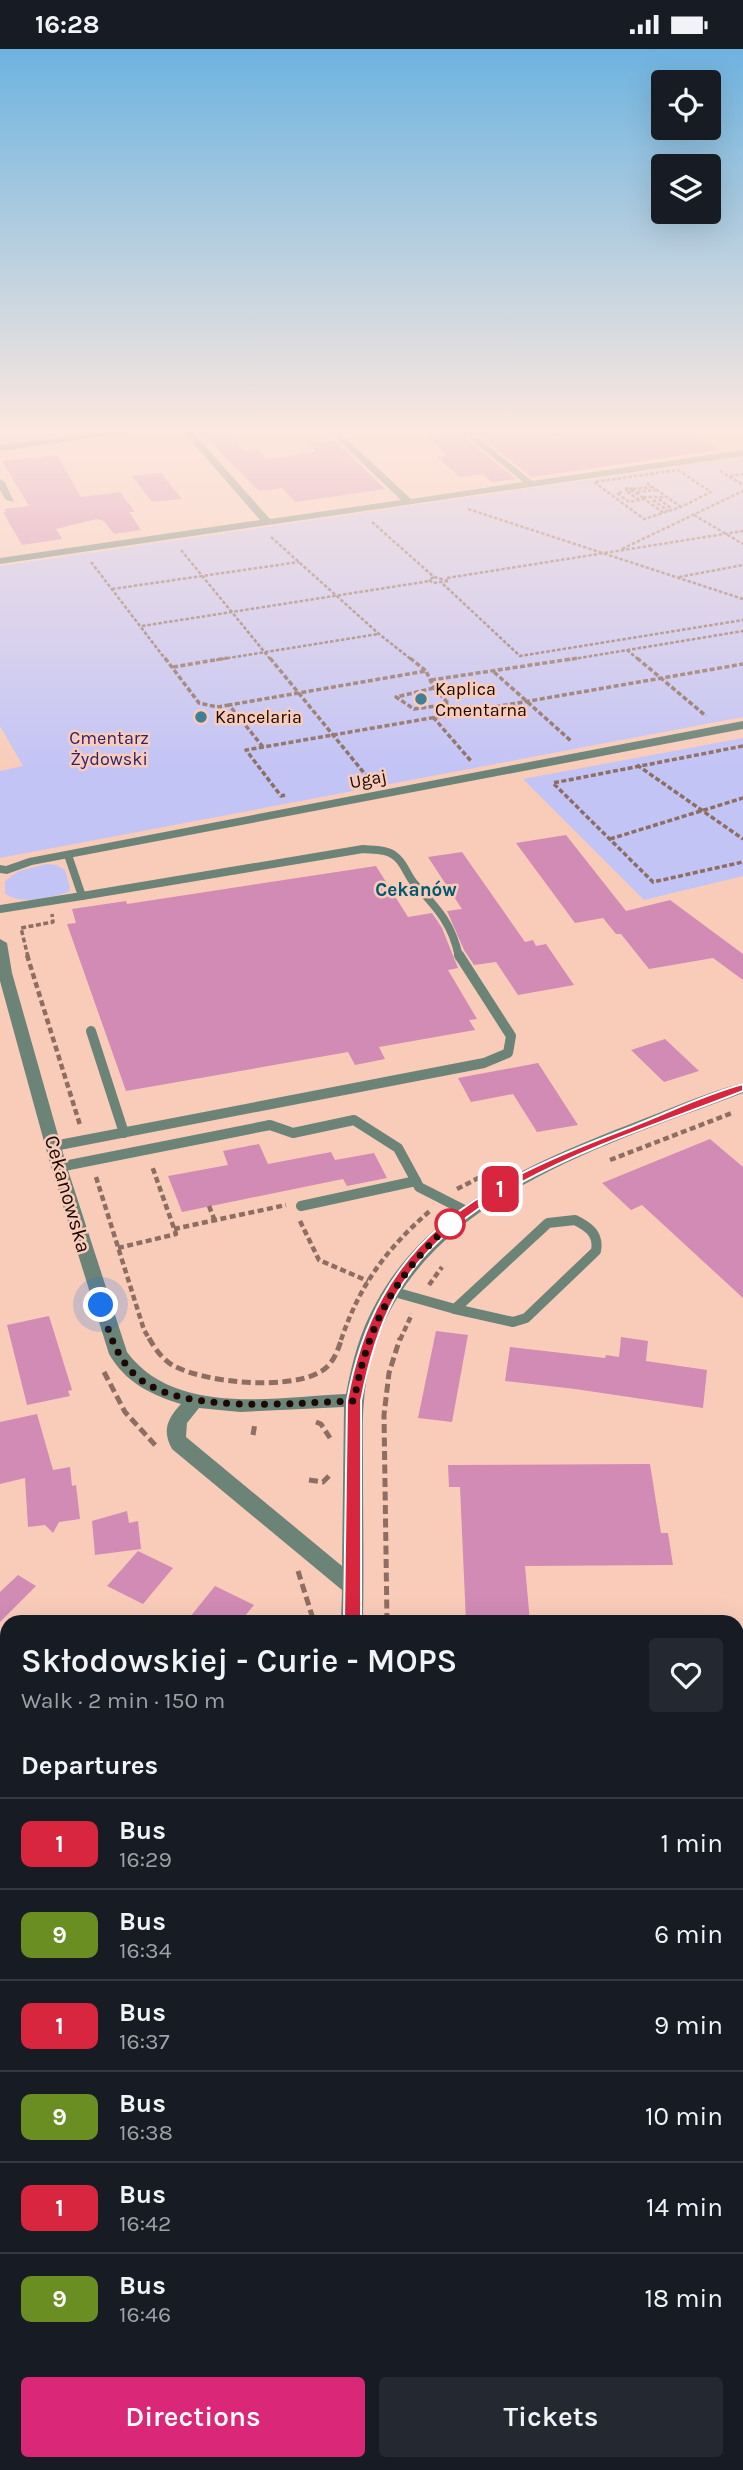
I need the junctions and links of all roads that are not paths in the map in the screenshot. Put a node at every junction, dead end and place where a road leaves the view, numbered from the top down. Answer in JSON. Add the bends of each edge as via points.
{"nodes":[{"id":1,"x":149,"y":542,"type":"edge"},
{"id":2,"x":0,"y":561,"type":"edge"},
{"id":3,"x":743,"y":725,"type":"edge"},
{"id":4,"x":68,"y":855,"type":"junction"},
{"id":5,"x":2,"y":872,"type":"edge"},
{"id":6,"x":82,"y":896,"type":"junction"},
{"id":7,"x":0,"y":909,"type":"edge"},
{"id":8,"x":0,"y":943,"type":"edge"},
{"id":9,"x":91,"y":1031,"type":"dead end"},
{"id":10,"x":743,"y":1088,"type":"edge"},
{"id":11,"x":124,"y":1133,"type":"junction"},
{"id":12,"x":54,"y":1146,"type":"junction"},
{"id":13,"x":59,"y":1167,"type":"junction"},
{"id":14,"x":416,"y":1181,"type":"junction"},
{"id":15,"x":297,"y":1208,"type":"road end"},
{"id":16,"x":468,"y":1212,"type":"junction"},
{"id":17,"x":391,"y":1291,"type":"junction"},
{"id":18,"x":455,"y":1309,"type":"junction"},
{"id":19,"x":195,"y":1401,"type":"junction"},
{"id":20,"x":354,"y":1401,"type":"junction"},
{"id":21,"x":352,"y":1586,"type":"junction"},
{"id":22,"x":352,"y":1615,"type":"edge"}],
"edges":[{"from":1,"to":2,"type":"street"},
{"from":3,"to":4,"type":"street","name":"Ugaj"},
{"from":4,"to":5,"type":"street","name":"Ugaj"},
{"from":4,"to":6,"type":"lane"},
{"from":6,"to":7,"type":"lane"},
{"from":6,"to":11,"type":"lane","via":[[363,849],[388,852],[430,897],[455,936],[460,960],[511,1036],[508,1053],[485,1063]]},
{"from":8,"to":12,"type":"street","name":"Cekanowska"},
{"from":9,"to":11,"type":"lane"},
{"from":10,"to":16,"type":"street","via":[[532,1171]]},
{"from":11,"to":12,"type":"lane"},
{"from":12,"to":13,"type":"street","name":"Cekanowska"},
{"from":13,"to":14,"type":"lane","via":[[270,1125],[293,1133],[354,1120],[398,1148]]},
{"from":13,"to":19,"type":"street","name":"Cekanowska","via":[[118,1354],[135,1375],[162,1391]]},
{"from":14,"to":15,"type":"lane"},
{"from":14,"to":16,"type":"lane","via":[[419,1187]]},
{"from":16,"to":17,"type":"street","via":[[420,1254]]},
{"from":17,"to":18,"type":"lane"},
{"from":17,"to":20,"type":"street","via":[[360,1369]]},
{"from":18,"to":18,"type":"lane","via":[[500,1321],[526,1318],[596,1251],[596,1234],[575,1220],[548,1223]]},
{"from":19,"to":20,"type":"street","name":"Cekanowska"},
{"from":19,"to":21,"type":"street","via":[[174,1425],[179,1444]]},
{"from":20,"to":21,"type":"street"},
{"from":21,"to":22,"type":"street"}]}
